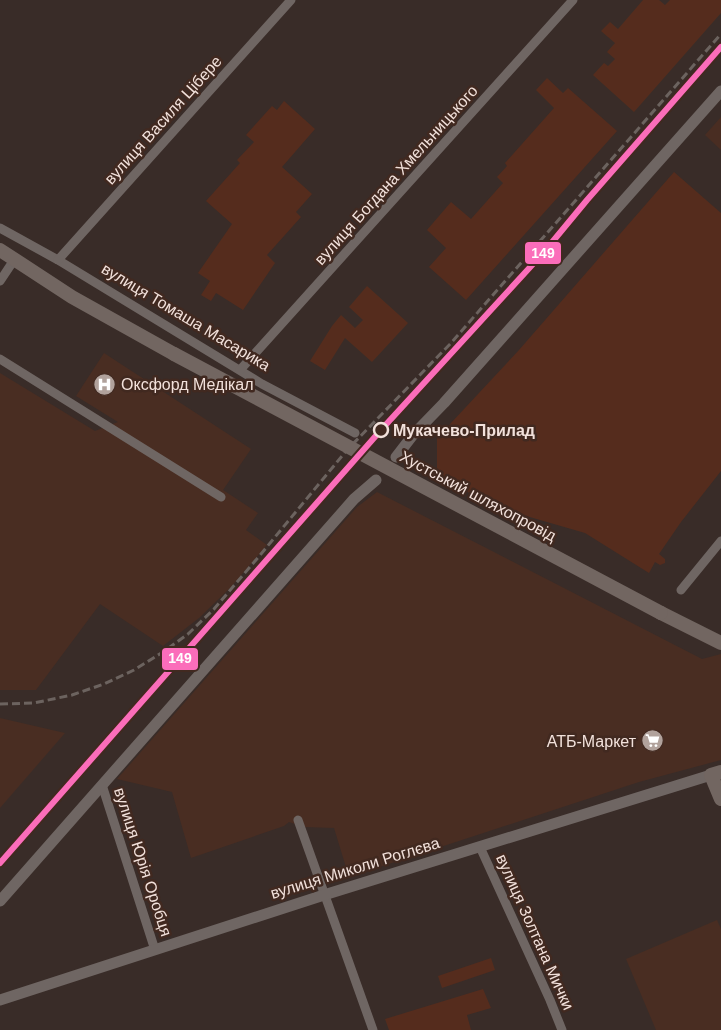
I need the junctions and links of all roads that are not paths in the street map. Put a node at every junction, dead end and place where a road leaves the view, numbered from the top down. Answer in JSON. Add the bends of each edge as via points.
{"nodes":[{"id":1,"x":291,"y":0,"type":"edge"},
{"id":2,"x":573,"y":0,"type":"edge"},
{"id":3,"x":721,"y":92,"type":"edge"},
{"id":4,"x":0,"y":228,"type":"edge"},
{"id":5,"x":0,"y":250,"type":"edge"},
{"id":6,"x":14,"y":260,"type":"junction"},
{"id":7,"x":58,"y":260,"type":"junction"},
{"id":8,"x":0,"y":281,"type":"edge"},
{"id":9,"x":0,"y":359,"type":"edge"},
{"id":10,"x":240,"y":370,"type":"junction"},
{"id":11,"x":355,"y":433,"type":"dead end"},
{"id":12,"x":396,"y":457,"type":"dead end"},
{"id":13,"x":376,"y":480,"type":"dead end"},
{"id":14,"x":221,"y":497,"type":"dead end"},
{"id":15,"x":721,"y":541,"type":"edge"},
{"id":16,"x":681,"y":590,"type":"dead end"},
{"id":17,"x":721,"y":643,"type":"edge"},
{"id":18,"x":716,"y":774,"type":"edge"},
{"id":19,"x":102,"y":784,"type":"junction"},
{"id":20,"x":721,"y":799,"type":"edge"},
{"id":21,"x":298,"y":820,"type":"dead end"},
{"id":22,"x":480,"y":847,"type":"junction"},
{"id":23,"x":324,"y":895,"type":"junction"},
{"id":24,"x":0,"y":901,"type":"edge"},
{"id":25,"x":155,"y":950,"type":"junction"},
{"id":26,"x":0,"y":1000,"type":"edge"},
{"id":27,"x":371,"y":1029,"type":"edge"},
{"id":28,"x":562,"y":1030,"type":"edge"}],
"edges":[{"from":1,"to":7,"type":"street","name":"вулиця Василя Цібере"},
{"from":2,"to":10,"type":"street","name":"вулиця Богдана Хмельницького"},
{"from":3,"to":12,"type":"street"},
{"from":4,"to":7,"type":"street","name":"вулиця Томаша Масарика"},
{"from":5,"to":6,"type":"main road"},
{"from":6,"to":8,"type":"street"},
{"from":6,"to":17,"type":"main road","name":"Хустський шляхопровід","bridge":true,"via":[[72,297],[174,354]]},
{"from":7,"to":10,"type":"street","name":"вулиця Томаша Масарика"},
{"from":9,"to":14,"type":"street"},
{"from":10,"to":11,"type":"street","name":"вулиця Томаша Масарика"},
{"from":13,"to":19,"type":"street","via":[[354,500]]},
{"from":15,"to":16,"type":"street"},
{"from":18,"to":20,"type":"main road"},
{"from":18,"to":22,"type":"street","name":"вулиця Миколи Роглєва"},
{"from":19,"to":24,"type":"street"},
{"from":19,"to":25,"type":"street","name":"вулиця Юрія Оробця"},
{"from":21,"to":23,"type":"street"},
{"from":22,"to":23,"type":"street","name":"вулиця Миколи Роглєва"},
{"from":22,"to":28,"type":"street","name":"вулиця Золтана Мички"},
{"from":23,"to":25,"type":"street","name":"вулиця Миколи Роглєва"},
{"from":23,"to":27,"type":"street"},
{"from":25,"to":26,"type":"street","name":"вулиця Миколи Роглєва"}]}
